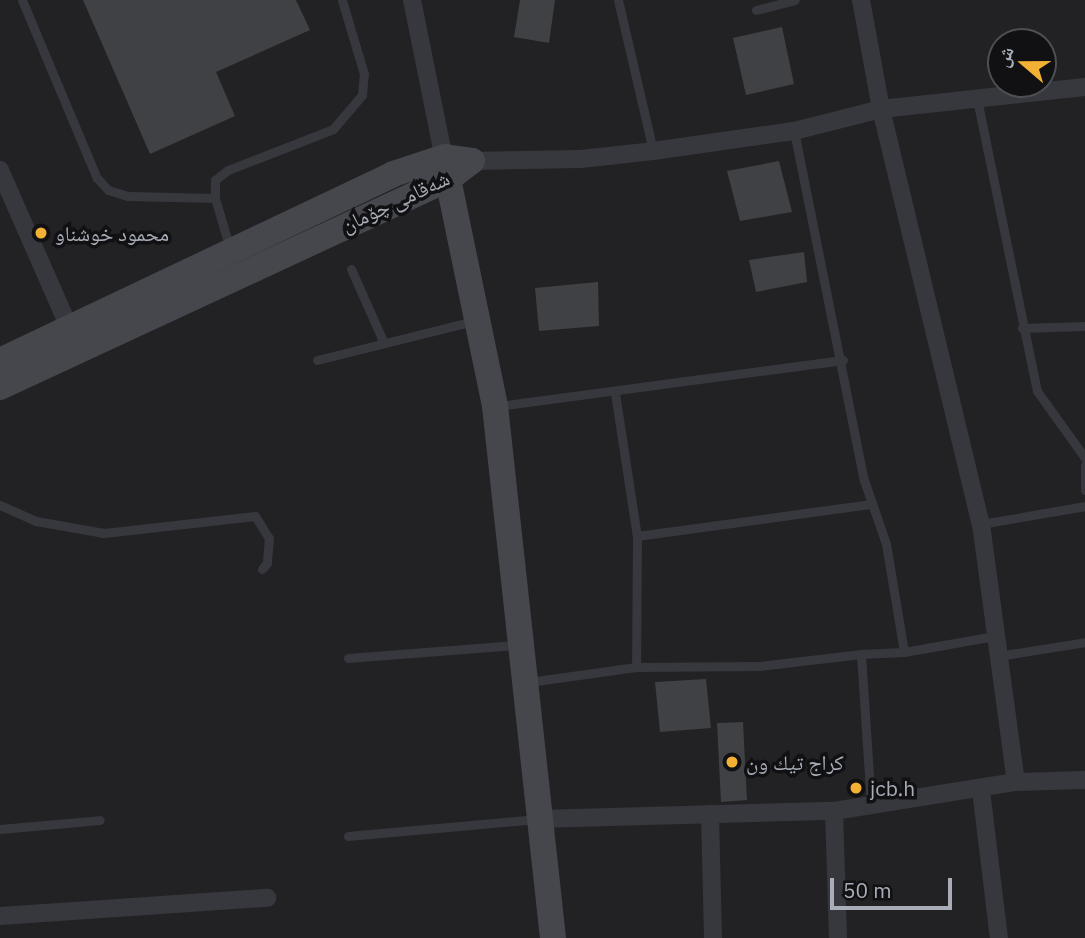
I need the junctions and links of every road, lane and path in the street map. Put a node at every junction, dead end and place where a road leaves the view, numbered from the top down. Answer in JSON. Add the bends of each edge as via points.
{"nodes":[{"id":1,"x":22,"y":0,"type":"edge"},
{"id":2,"x":342,"y":0,"type":"edge"},
{"id":3,"x":412,"y":0,"type":"edge"},
{"id":4,"x":618,"y":0,"type":"edge"},
{"id":5,"x":795,"y":0,"type":"edge"},
{"id":6,"x":861,"y":0,"type":"edge"},
{"id":7,"x":756,"y":10,"type":"dead end"},
{"id":8,"x":1085,"y":87,"type":"edge"},
{"id":9,"x":976,"y":99,"type":"junction"},
{"id":10,"x":881,"y":109,"type":"junction"},
{"id":11,"x":794,"y":131,"type":"junction"},
{"id":12,"x":653,"y":152,"type":"junction"},
{"id":13,"x":472,"y":161,"type":"joint"},
{"id":14,"x":446,"y":168,"type":"junction"},
{"id":15,"x":0,"y":170,"type":"edge"},
{"id":16,"x":399,"y":185,"type":"junction"},
{"id":17,"x":215,"y":198,"type":"junction"},
{"id":18,"x":230,"y":251,"type":"junction"},
{"id":19,"x":351,"y":269,"type":"dead end"},
{"id":20,"x":478,"y":320,"type":"junction"},
{"id":21,"x":1085,"y":326,"type":"edge"},
{"id":22,"x":69,"y":327,"type":"junction"},
{"id":23,"x":1022,"y":328,"type":"junction"},
{"id":24,"x":384,"y":342,"type":"junction"},
{"id":25,"x":317,"y":360,"type":"dead end"},
{"id":26,"x":843,"y":360,"type":"junction"},
{"id":27,"x":0,"y":361,"type":"edge"},
{"id":28,"x":0,"y":387,"type":"edge"},
{"id":29,"x":615,"y":393,"type":"junction"},
{"id":30,"x":495,"y":406,"type":"junction"},
{"id":31,"x":1085,"y":458,"type":"edge"},
{"id":32,"x":1085,"y":465,"type":"edge"},
{"id":33,"x":1085,"y":490,"type":"edge"},
{"id":34,"x":872,"y":504,"type":"junction"},
{"id":35,"x":0,"y":505,"type":"edge"},
{"id":36,"x":1085,"y":506,"type":"edge"},
{"id":37,"x":981,"y":524,"type":"junction"},
{"id":38,"x":637,"y":536,"type":"junction"},
{"id":39,"x":262,"y":569,"type":"dead end"},
{"id":40,"x":995,"y":636,"type":"junction"},
{"id":41,"x":1085,"y":642,"type":"edge"},
{"id":42,"x":522,"y":644,"type":"junction"},
{"id":43,"x":904,"y":652,"type":"junction"},
{"id":44,"x":861,"y":654,"type":"junction"},
{"id":45,"x":998,"y":656,"type":"junction"},
{"id":46,"x":348,"y":658,"type":"dead end"},
{"id":47,"x":636,"y":667,"type":"junction"},
{"id":48,"x":525,"y":682,"type":"junction"},
{"id":49,"x":1085,"y":780,"type":"edge"},
{"id":50,"x":1016,"y":782,"type":"junction"},
{"id":51,"x":981,"y":790,"type":"junction"},
{"id":52,"x":871,"y":806,"type":"junction"},
{"id":53,"x":834,"y":811,"type":"junction"},
{"id":54,"x":710,"y":814,"type":"junction"},
{"id":55,"x":539,"y":819,"type":"junction"},
{"id":56,"x":100,"y":820,"type":"dead end"},
{"id":57,"x":0,"y":829,"type":"edge"},
{"id":58,"x":348,"y":836,"type":"dead end"},
{"id":59,"x":267,"y":898,"type":"dead end"},
{"id":60,"x":0,"y":916,"type":"edge"},
{"id":61,"x":553,"y":938,"type":"edge"},
{"id":62,"x":713,"y":938,"type":"edge"},
{"id":63,"x":838,"y":938,"type":"edge"},
{"id":64,"x":999,"y":938,"type":"edge"}],
"edges":[{"from":1,"to":17,"type":"lane","via":[[102,184],[128,196]]},
{"from":2,"to":17,"type":"lane","via":[[364,74],[362,95],[333,129],[228,170],[215,180]]},
{"from":3,"to":14,"type":"street"},
{"from":4,"to":12,"type":"lane"},
{"from":5,"to":7,"type":"lane"},
{"from":6,"to":10,"type":"street"},
{"from":8,"to":9,"type":"street"},
{"from":9,"to":10,"type":"street"},
{"from":9,"to":23,"type":"lane"},
{"from":10,"to":11,"type":"street"},
{"from":10,"to":37,"type":"street"},
{"from":11,"to":12,"type":"street"},
{"from":11,"to":26,"type":"lane"},
{"from":12,"to":13,"type":"street"},
{"from":13,"to":14,"type":"street","name":"شەقامی چۆمان"},
{"from":14,"to":16,"type":"street","name":"شەقامی چۆمان"},
{"from":14,"to":20,"type":"street"},
{"from":15,"to":22,"type":"street"},
{"from":16,"to":18,"type":"street","name":"شەقامی چۆمان"},
{"from":16,"to":28,"type":"street","name":"شەقامی چۆمان"},
{"from":17,"to":18,"type":"lane"},
{"from":18,"to":22,"type":"street","name":"شەقامی چۆمان"},
{"from":19,"to":24,"type":"lane"},
{"from":20,"to":24,"type":"lane"},
{"from":20,"to":30,"type":"street"},
{"from":21,"to":23,"type":"lane"},
{"from":22,"to":27,"type":"street","name":"شەقامی چۆمان"},
{"from":23,"to":31,"type":"lane","via":[[1037,391]]},
{"from":24,"to":25,"type":"lane"},
{"from":26,"to":29,"type":"lane"},
{"from":26,"to":34,"type":"lane"},
{"from":29,"to":30,"type":"lane"},
{"from":29,"to":38,"type":"lane"},
{"from":30,"to":42,"type":"street"},
{"from":32,"to":33,"type":"lane"},
{"from":34,"to":38,"type":"lane"},
{"from":34,"to":43,"type":"lane","via":[[886,544]]},
{"from":35,"to":39,"type":"lane","via":[[36,522],[104,533],[255,516],[269,538],[267,563]]},
{"from":36,"to":37,"type":"lane"},
{"from":37,"to":40,"type":"street"},
{"from":38,"to":47,"type":"lane"},
{"from":40,"to":43,"type":"lane"},
{"from":40,"to":45,"type":"street"},
{"from":41,"to":45,"type":"lane"},
{"from":42,"to":46,"type":"lane"},
{"from":42,"to":48,"type":"street"},
{"from":43,"to":44,"type":"lane"},
{"from":44,"to":47,"type":"lane","via":[[760,666]]},
{"from":44,"to":52,"type":"lane"},
{"from":45,"to":50,"type":"street"},
{"from":47,"to":48,"type":"lane"},
{"from":48,"to":55,"type":"street"},
{"from":49,"to":50,"type":"street"},
{"from":50,"to":51,"type":"street"},
{"from":51,"to":52,"type":"street"},
{"from":51,"to":64,"type":"street"},
{"from":52,"to":53,"type":"street"},
{"from":53,"to":54,"type":"street"},
{"from":53,"to":63,"type":"street"},
{"from":54,"to":55,"type":"street"},
{"from":54,"to":62,"type":"street"},
{"from":55,"to":58,"type":"lane"},
{"from":55,"to":61,"type":"street"},
{"from":56,"to":57,"type":"lane"},
{"from":59,"to":60,"type":"street"}]}
